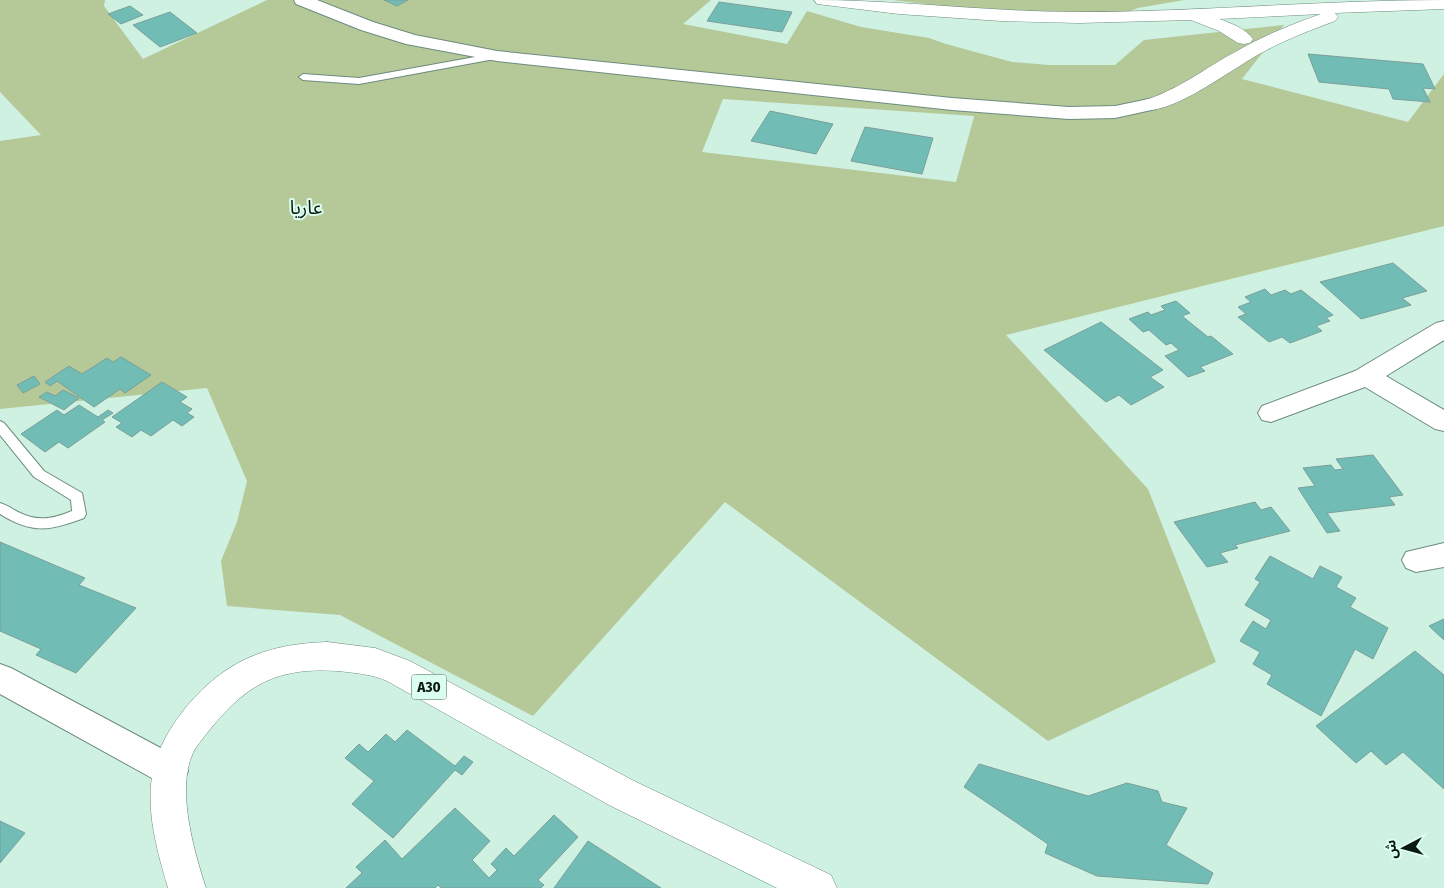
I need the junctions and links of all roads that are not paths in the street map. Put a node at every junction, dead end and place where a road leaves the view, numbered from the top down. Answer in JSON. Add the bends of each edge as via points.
{"nodes":[{"id":1,"x":302,"y":0,"type":"edge"},
{"id":2,"x":823,"y":0,"type":"edge"},
{"id":3,"x":1444,"y":4,"type":"edge"},
{"id":4,"x":1339,"y":8,"type":"junction"},
{"id":5,"x":1288,"y":11,"type":"junction"},
{"id":6,"x":1192,"y":14,"type":"junction"},
{"id":7,"x":1244,"y":40,"type":"junction"},
{"id":8,"x":497,"y":56,"type":"junction"},
{"id":9,"x":303,"y":76,"type":"dead end"},
{"id":10,"x":1150,"y":105,"type":"junction"},
{"id":11,"x":1444,"y":329,"type":"edge"},
{"id":12,"x":1366,"y":376,"type":"junction"},
{"id":13,"x":1271,"y":413,"type":"dead end"},
{"id":14,"x":1444,"y":422,"type":"edge"},
{"id":15,"x":0,"y":426,"type":"edge"},
{"id":16,"x":0,"y":508,"type":"edge"},
{"id":17,"x":1444,"y":555,"type":"edge"},
{"id":18,"x":1416,"y":560,"type":"dead end"},
{"id":19,"x":0,"y":678,"type":"edge"},
{"id":20,"x":171,"y":771,"type":"junction"},
{"id":21,"x":187,"y":888,"type":"edge"},
{"id":22,"x":818,"y":888,"type":"edge"}],
"edges":[{"from":1,"to":8,"type":"street","via":[[412,40]]},
{"from":2,"to":6,"type":"highway","via":[[968,15]]},
{"from":3,"to":4,"type":"highway"},
{"from":4,"to":5,"type":"highway"},
{"from":4,"to":10,"type":"highway","via":[[1334,15],[1278,36],[1247,52],[1171,100]]},
{"from":5,"to":6,"type":"highway"},
{"from":5,"to":7,"type":"highway"},
{"from":6,"to":7,"type":"highway","via":[[1225,27]]},
{"from":7,"to":10,"type":"highway","via":[[1159,90]]},
{"from":8,"to":9,"type":"lane","via":[[358,81]]},
{"from":8,"to":10,"type":"street","via":[[1060,113],[1115,112]]},
{"from":11,"to":12,"type":"street"},
{"from":12,"to":13,"type":"street"},
{"from":12,"to":14,"type":"street"},
{"from":15,"to":16,"type":"lane","via":[[39,474],[77,497],[79,514],[41,526],[23,522]]},
{"from":17,"to":18,"type":"street"},
{"from":19,"to":20,"type":"street"},
{"from":20,"to":21,"type":"highway","number":"A30","via":[[173,845]]},
{"from":20,"to":22,"type":"highway","number":"A30","via":[[177,749],[220,692],[266,664],[300,656],[337,656],[378,663],[600,782]]}]}
